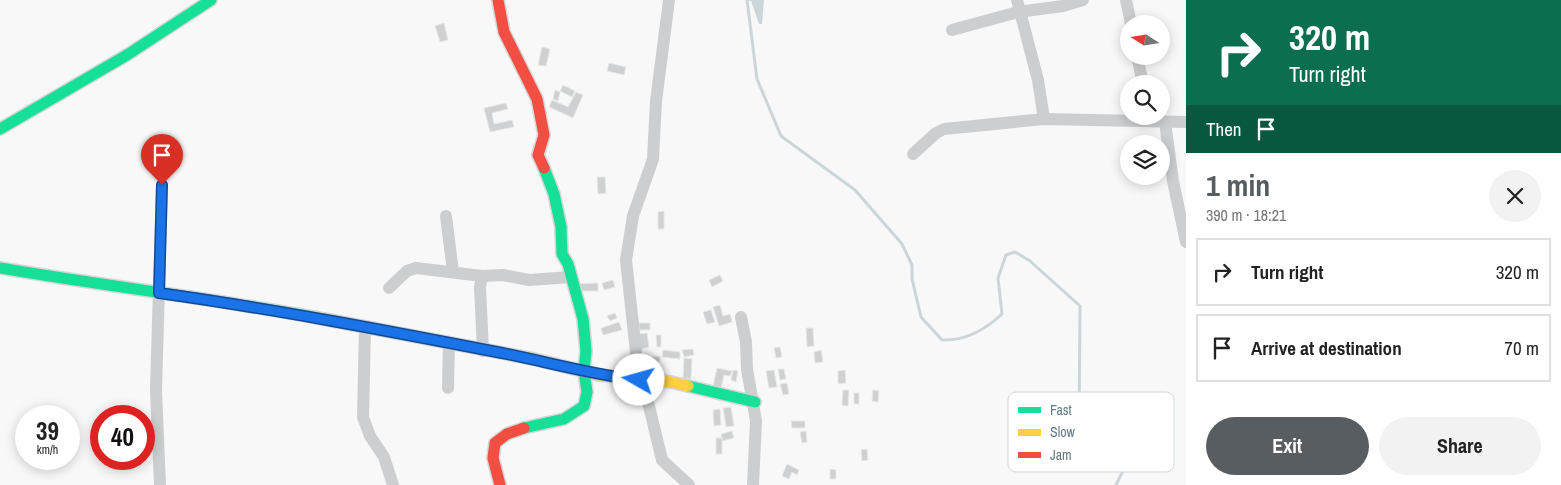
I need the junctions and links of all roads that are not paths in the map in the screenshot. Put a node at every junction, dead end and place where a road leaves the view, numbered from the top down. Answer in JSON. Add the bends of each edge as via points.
{"nodes":[{"id":1,"x":211,"y":0,"type":"edge"},
{"id":2,"x":498,"y":0,"type":"edge"},
{"id":3,"x":669,"y":0,"type":"edge"},
{"id":4,"x":1083,"y":0,"type":"edge"},
{"id":5,"x":1126,"y":0,"type":"edge"},
{"id":6,"x":1017,"y":6,"type":"edge"},
{"id":7,"x":1128,"y":15,"type":"edge"},
{"id":8,"x":952,"y":30,"type":"dead end"},
{"id":9,"x":1120,"y":118,"type":"edge"},
{"id":10,"x":1044,"y":119,"type":"junction"},
{"id":11,"x":1170,"y":122,"type":"edge"},
{"id":12,"x":1186,"y":122,"type":"edge"},
{"id":13,"x":1165,"y":125,"type":"edge"},
{"id":14,"x":0,"y":129,"type":"edge"},
{"id":15,"x":913,"y":154,"type":"dead end"},
{"id":16,"x":162,"y":185,"type":"dead end"},
{"id":17,"x":446,"y":216,"type":"dead end"},
{"id":18,"x":1186,"y":242,"type":"edge"},
{"id":19,"x":0,"y":268,"type":"edge"},
{"id":20,"x":454,"y":272,"type":"junction"},
{"id":21,"x":482,"y":276,"type":"junction"},
{"id":22,"x":571,"y":277,"type":"junction"},
{"id":23,"x":389,"y":288,"type":"dead end"},
{"id":24,"x":159,"y":293,"type":"junction"},
{"id":25,"x":741,"y":317,"type":"dead end"},
{"id":26,"x":365,"y":328,"type":"junction"},
{"id":27,"x":449,"y":343,"type":"junction"},
{"id":28,"x":483,"y":351,"type":"junction"},
{"id":29,"x":584,"y":371,"type":"junction"},
{"id":30,"x":639,"y":380,"type":"junction"},
{"id":31,"x":448,"y":388,"type":"dead end"},
{"id":32,"x":755,"y":402,"type":"junction"},
{"id":33,"x":160,"y":485,"type":"edge"},
{"id":34,"x":393,"y":485,"type":"edge"},
{"id":35,"x":500,"y":485,"type":"edge"},
{"id":36,"x":689,"y":485,"type":"edge"},
{"id":37,"x":753,"y":485,"type":"edge"}],
"edges":[{"from":1,"to":14,"type":"street","via":[[127,55]]},
{"from":2,"to":22,"type":"street","via":[[504,32],[540,110],[544,134],[538,154],[554,194],[561,227],[562,254]]},
{"from":3,"to":30,"type":"street","via":[[656,101],[653,159],[633,216],[626,251]]},
{"from":4,"to":6,"type":"street","via":[[1063,6]]},
{"from":5,"to":7,"type":"street"},
{"from":6,"to":8,"type":"street"},
{"from":6,"to":10,"type":"street","via":[[1038,80]]},
{"from":9,"to":10,"type":"street"},
{"from":10,"to":15,"type":"street","via":[[944,129],[936,132]]},
{"from":11,"to":12,"type":"street"},
{"from":13,"to":18,"type":"street"},
{"from":16,"to":24,"type":"street"},
{"from":17,"to":20,"type":"street"},
{"from":19,"to":24,"type":"street"},
{"from":20,"to":21,"type":"street"},
{"from":20,"to":23,"type":"street","via":[[411,268]]},
{"from":21,"to":22,"type":"street","via":[[503,275],[529,280]]},
{"from":21,"to":28,"type":"street"},
{"from":22,"to":29,"type":"street","via":[[585,334]]},
{"from":24,"to":26,"type":"street"},
{"from":24,"to":33,"type":"street","via":[[156,390]]},
{"from":25,"to":32,"type":"street","via":[[750,388]]},
{"from":26,"to":27,"type":"street"},
{"from":26,"to":34,"type":"street","via":[[363,417],[370,436],[384,457]]},
{"from":27,"to":28,"type":"street"},
{"from":27,"to":31,"type":"street"},
{"from":28,"to":29,"type":"street"},
{"from":29,"to":30,"type":"street"},
{"from":29,"to":35,"type":"street","via":[[587,392],[584,406],[566,419],[510,433],[495,442],[495,466]]},
{"from":30,"to":32,"type":"street","via":[[658,379]]},
{"from":30,"to":36,"type":"street","via":[[650,406],[662,460]]},
{"from":32,"to":37,"type":"street"}]}
